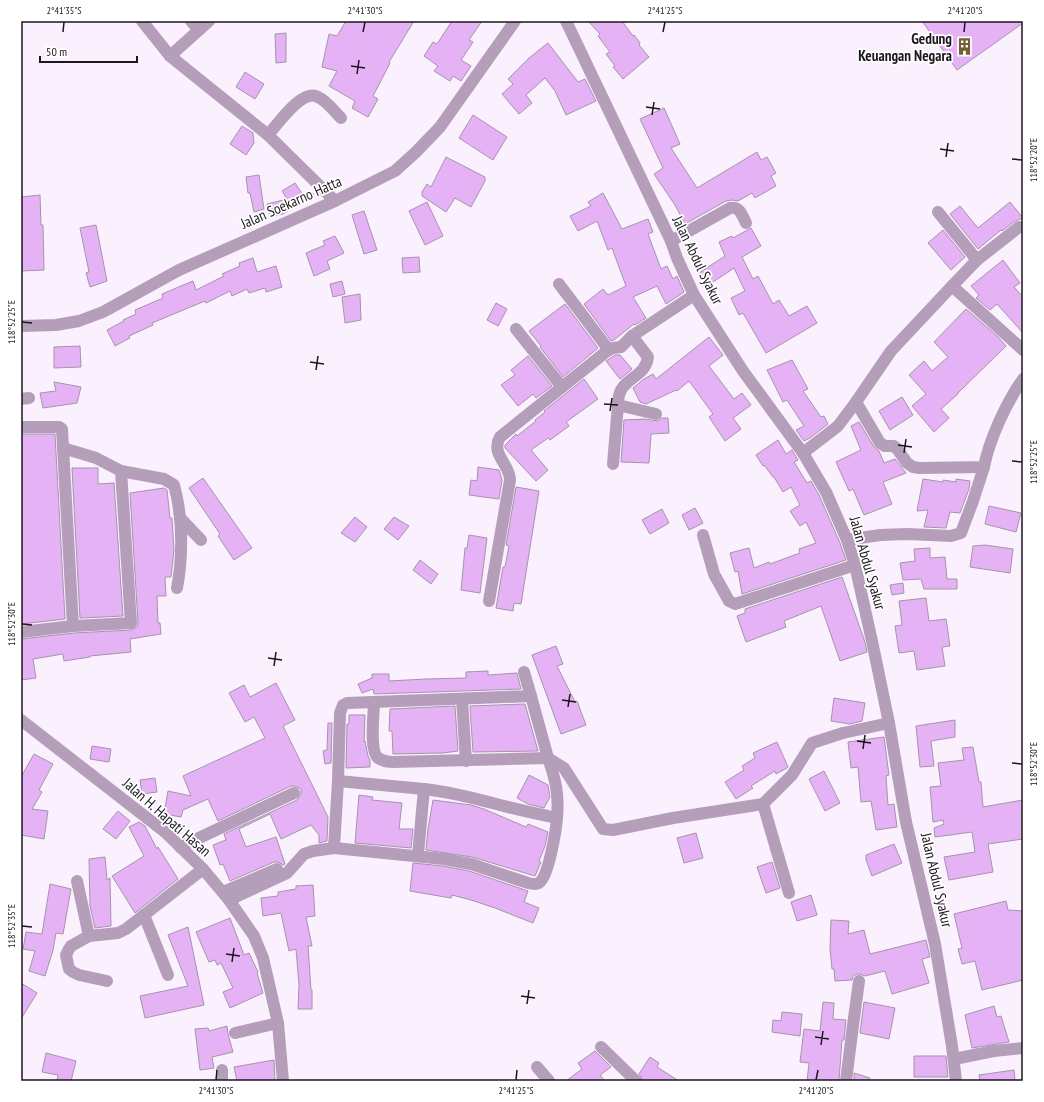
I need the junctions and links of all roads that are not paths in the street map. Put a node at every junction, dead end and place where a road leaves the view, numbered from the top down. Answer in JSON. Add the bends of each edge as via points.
{"nodes":[{"id":1,"x":142,"y":21,"type":"edge"},
{"id":2,"x":209,"y":21,"type":"edge"},
{"id":3,"x":515,"y":21,"type":"edge"},
{"id":4,"x":566,"y":21,"type":"edge"},
{"id":5,"x":195,"y":26,"type":"edge"},
{"id":6,"x":170,"y":56,"type":"junction"},
{"id":7,"x":341,"y":118,"type":"dead end"},
{"id":8,"x":268,"y":135,"type":"junction"},
{"id":9,"x":335,"y":201,"type":"junction"},
{"id":10,"x":938,"y":212,"type":"dead end"},
{"id":11,"x":746,"y":223,"type":"dead end"},
{"id":12,"x":1019,"y":227,"type":"dead end"},
{"id":13,"x":671,"y":241,"type":"junction"},
{"id":14,"x":977,"y":260,"type":"junction"},
{"id":15,"x":559,"y":284,"type":"dead end"},
{"id":16,"x":952,"y":286,"type":"junction"},
{"id":17,"x":694,"y":295,"type":"junction"},
{"id":18,"x":21,"y":326,"type":"edge"},
{"id":19,"x":516,"y":329,"type":"dead end"},
{"id":20,"x":632,"y":336,"type":"junction"},
{"id":21,"x":609,"y":350,"type":"junction"},
{"id":22,"x":1023,"y":350,"type":"edge"},
{"id":23,"x":1023,"y":379,"type":"edge"},
{"id":24,"x":562,"y":387,"type":"junction"},
{"id":25,"x":856,"y":402,"type":"junction"},
{"id":26,"x":618,"y":405,"type":"junction"},
{"id":27,"x":656,"y":414,"type":"dead end"},
{"id":28,"x":21,"y":427,"type":"edge"},
{"id":29,"x":63,"y":448,"type":"junction"},
{"id":30,"x":803,"y":453,"type":"junction"},
{"id":31,"x":612,"y":464,"type":"dead end"},
{"id":32,"x":984,"y":467,"type":"junction"},
{"id":33,"x":121,"y":471,"type":"junction"},
{"id":34,"x":180,"y":518,"type":"junction"},
{"id":35,"x":703,"y":535,"type":"dead end"},
{"id":36,"x":201,"y":540,"type":"dead end"},
{"id":37,"x":847,"y":540,"type":"junction"},
{"id":38,"x":855,"y":565,"type":"junction"},
{"id":39,"x":177,"y":588,"type":"dead end"},
{"id":40,"x":489,"y":601,"type":"dead end"},
{"id":41,"x":73,"y":626,"type":"junction"},
{"id":42,"x":21,"y":632,"type":"edge"},
{"id":43,"x":524,"y":672,"type":"dead end"},
{"id":44,"x":531,"y":696,"type":"junction"},
{"id":45,"x":462,"y":699,"type":"junction"},
{"id":46,"x":374,"y":702,"type":"junction"},
{"id":47,"x":21,"y":720,"type":"edge"},
{"id":48,"x":889,"y":723,"type":"junction"},
{"id":49,"x":548,"y":758,"type":"junction"},
{"id":50,"x":466,"y":761,"type":"junction"},
{"id":51,"x":338,"y":781,"type":"junction"},
{"id":52,"x":424,"y":789,"type":"junction"},
{"id":53,"x":294,"y":793,"type":"dead end"},
{"id":54,"x":763,"y":804,"type":"junction"},
{"id":55,"x":557,"y":818,"type":"junction"},
{"id":56,"x":180,"y":847,"type":"junction"},
{"id":57,"x":334,"y":848,"type":"junction"},
{"id":58,"x":418,"y":855,"type":"junction"},
{"id":59,"x":203,"y":869,"type":"junction"},
{"id":60,"x":77,"y":881,"type":"dead end"},
{"id":61,"x":789,"y":893,"type":"dead end"},
{"id":62,"x":226,"y":896,"type":"junction"},
{"id":63,"x":144,"y":915,"type":"junction"},
{"id":64,"x":89,"y":936,"type":"junction"},
{"id":65,"x":168,"y":975,"type":"dead end"},
{"id":66,"x":107,"y":981,"type":"dead end"},
{"id":67,"x":859,"y":981,"type":"dead end"},
{"id":68,"x":278,"y":1023,"type":"junction"},
{"id":69,"x":235,"y":1034,"type":"dead end"},
{"id":70,"x":601,"y":1047,"type":"dead end"},
{"id":71,"x":1023,"y":1048,"type":"edge"},
{"id":72,"x":954,"y":1059,"type":"junction"},
{"id":73,"x":537,"y":1067,"type":"dead end"},
{"id":74,"x":283,"y":1081,"type":"edge"},
{"id":75,"x":549,"y":1081,"type":"edge"},
{"id":76,"x":636,"y":1081,"type":"edge"},
{"id":77,"x":846,"y":1081,"type":"edge"},
{"id":78,"x":956,"y":1081,"type":"edge"}],
"edges":[{"from":1,"to":6,"type":"street"},
{"from":2,"to":5,"type":"street"},
{"from":3,"to":9,"type":"street","name":"Jalan Soekarno Hatta","via":[[440,127],[416,152],[395,171]]},
{"from":4,"to":13,"type":"street","name":"Jalan Abdul Syakur"},
{"from":5,"to":6,"type":"street"},
{"from":6,"to":8,"type":"street"},
{"from":7,"to":8,"type":"street","via":[[317,96],[306,96]]},
{"from":8,"to":9,"type":"street"},
{"from":9,"to":18,"type":"street","name":"Jalan Soekarno Hatta","via":[[179,270],[103,312],[56,325]]},
{"from":10,"to":14,"type":"street"},
{"from":11,"to":13,"type":"street","via":[[739,209],[734,207]]},
{"from":12,"to":14,"type":"street"},
{"from":13,"to":17,"type":"street","name":"Jalan Abdul Syakur"},
{"from":14,"to":16,"type":"street"},
{"from":15,"to":21,"type":"street"},
{"from":16,"to":22,"type":"street"},
{"from":16,"to":25,"type":"street","via":[[891,351]]},
{"from":17,"to":20,"type":"street"},
{"from":17,"to":30,"type":"street","name":"Jalan Abdul Syakur","via":[[743,371]]},
{"from":19,"to":24,"type":"street"},
{"from":20,"to":21,"type":"street","via":[[621,347]]},
{"from":20,"to":26,"type":"street","via":[[648,357],[647,362],[641,372],[623,386]]},
{"from":21,"to":24,"type":"street"},
{"from":23,"to":32,"type":"street","via":[[1002,417]]},
{"from":24,"to":40,"type":"street","via":[[498,440],[499,457],[509,470],[510,480]]},
{"from":25,"to":30,"type":"street","via":[[838,426]]},
{"from":25,"to":32,"type":"street","via":[[880,442],[886,446],[894,446],[910,466]]},
{"from":26,"to":27,"type":"street"},
{"from":26,"to":31,"type":"street"},
{"from":28,"to":29,"type":"street","via":[[60,428]]},
{"from":29,"to":33,"type":"street","via":[[96,458]]},
{"from":29,"to":41,"type":"street"},
{"from":30,"to":37,"type":"street","name":"Jalan Abdul Syakur","via":[[826,492]]},
{"from":32,"to":37,"type":"street","via":[[974,501],[958,535],[880,535]]},
{"from":33,"to":34,"type":"street","via":[[164,479],[174,485]]},
{"from":33,"to":41,"type":"street","via":[[131,624]]},
{"from":34,"to":36,"type":"street"},
{"from":34,"to":39,"type":"street","via":[[181,563]]},
{"from":35,"to":38,"type":"street","via":[[714,574],[729,601],[735,604]]},
{"from":37,"to":38,"type":"street","name":"Jalan Abdul Syakur"},
{"from":38,"to":48,"type":"street","name":"Jalan Abdul Syakur"},
{"from":41,"to":42,"type":"street"},
{"from":43,"to":44,"type":"street"},
{"from":44,"to":45,"type":"street"},
{"from":44,"to":49,"type":"street"},
{"from":45,"to":46,"type":"street"},
{"from":45,"to":50,"type":"street"},
{"from":46,"to":50,"type":"street","via":[[373,749],[378,758],[393,762]]},
{"from":46,"to":51,"type":"street","via":[[347,703],[342,707]]},
{"from":47,"to":56,"type":"street","name":"Jalan H. Hapati Hasan"},
{"from":48,"to":54,"type":"street","via":[[812,743],[792,775]]},
{"from":48,"to":72,"type":"street","name":"Jalan Abdul Syakur","via":[[906,822],[935,944]]},
{"from":49,"to":50,"type":"street"},
{"from":49,"to":54,"type":"street","via":[[564,768],[606,830]]},
{"from":49,"to":55,"type":"street","via":[[557,784]]},
{"from":51,"to":52,"type":"street"},
{"from":51,"to":57,"type":"street"},
{"from":52,"to":55,"type":"street","via":[[473,797]]},
{"from":52,"to":58,"type":"street"},
{"from":53,"to":56,"type":"street"},
{"from":54,"to":61,"type":"street"},
{"from":55,"to":58,"type":"street","via":[[545,874],[538,884],[471,864]]},
{"from":56,"to":59,"type":"street","name":"Jalan H. Hapati Hasan"},
{"from":57,"to":58,"type":"street"},
{"from":57,"to":62,"type":"street","via":[[313,850],[297,861]]},
{"from":59,"to":62,"type":"street","name":"Jalan H. Hapati Hasan"},
{"from":59,"to":63,"type":"street"},
{"from":60,"to":64,"type":"street"},
{"from":62,"to":68,"type":"street","name":"Jalan H. Hapati Hasan","via":[[254,936],[263,958]]},
{"from":63,"to":64,"type":"street","via":[[126,929]]},
{"from":63,"to":65,"type":"street"},
{"from":64,"to":66,"type":"street","via":[[69,949],[66,955],[69,969],[79,975]]},
{"from":67,"to":77,"type":"street"},
{"from":68,"to":69,"type":"street"},
{"from":68,"to":74,"type":"street","name":"Jalan H. Hapati Hasan"},
{"from":70,"to":76,"type":"street"},
{"from":71,"to":72,"type":"street"},
{"from":72,"to":78,"type":"street","name":"Jalan Abdul Syakur"},
{"from":73,"to":75,"type":"street"}]}
